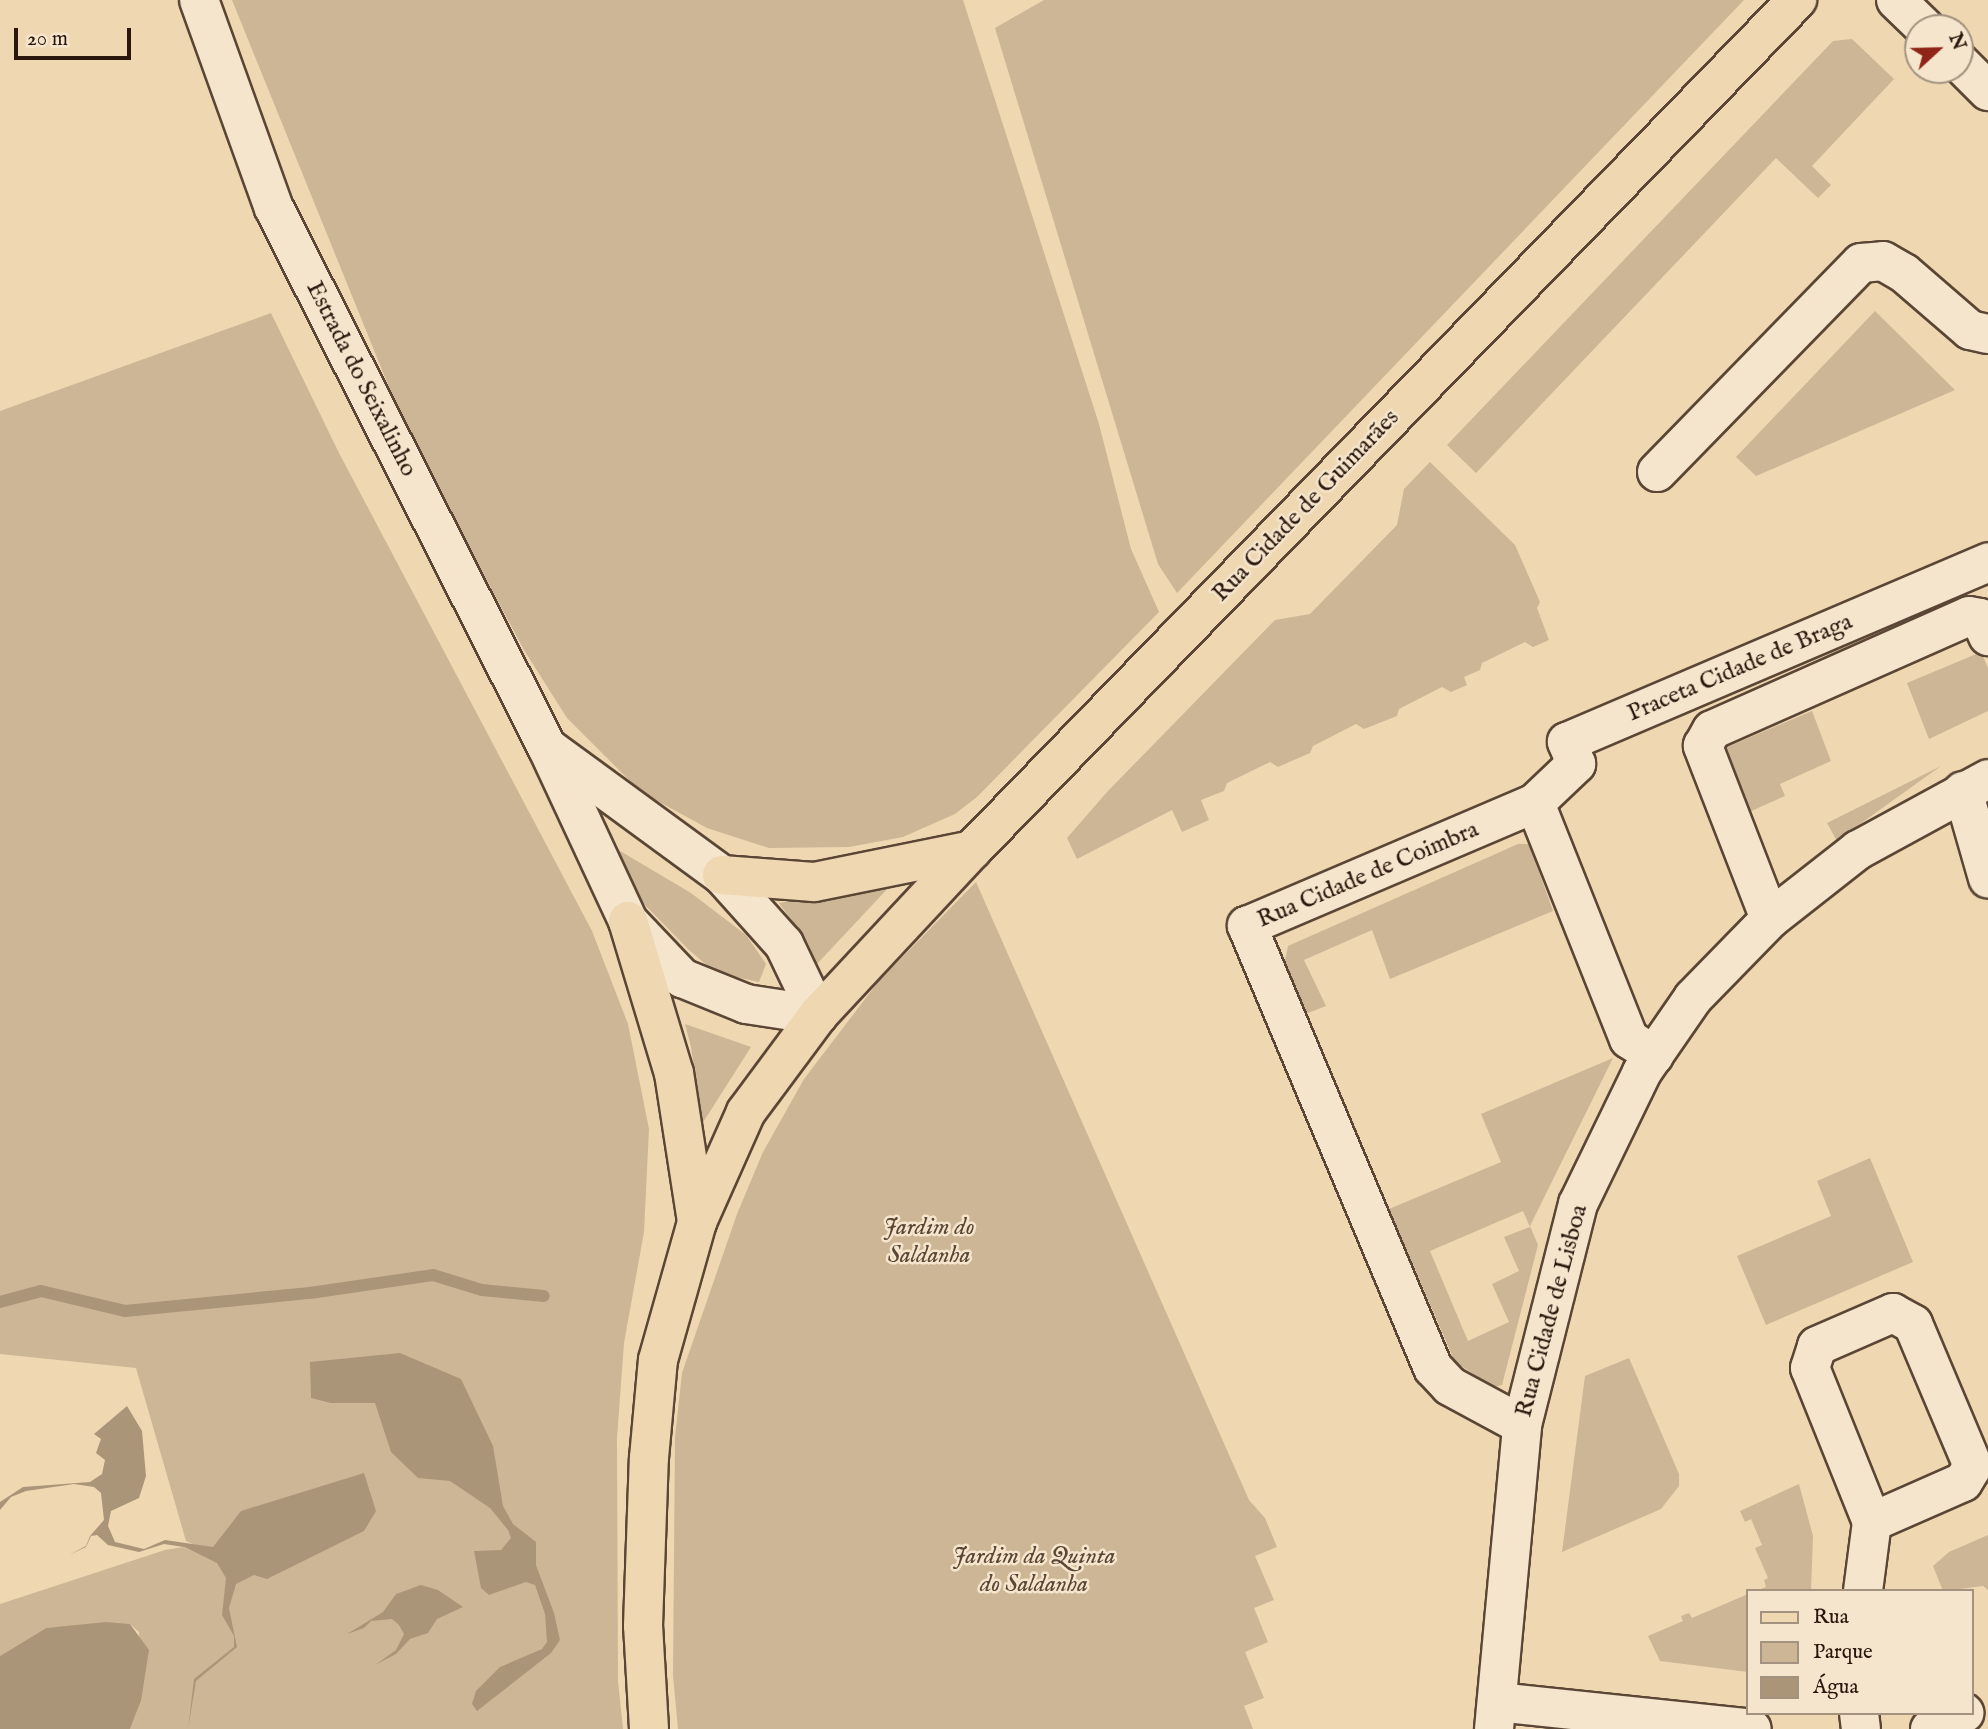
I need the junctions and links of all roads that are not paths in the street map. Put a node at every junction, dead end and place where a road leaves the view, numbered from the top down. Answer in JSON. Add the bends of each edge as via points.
{"nodes":[{"id":1,"x":199,"y":0,"type":"edge"},
{"id":2,"x":1797,"y":0,"type":"edge"},
{"id":3,"x":1896,"y":0,"type":"edge"},
{"id":4,"x":1910,"y":14,"type":"edge"},
{"id":5,"x":1974,"y":76,"type":"edge"},
{"id":6,"x":1988,"y":90,"type":"edge"},
{"id":7,"x":1988,"y":334,"type":"edge"},
{"id":8,"x":1657,"y":471,"type":"dead end"},
{"id":9,"x":1988,"y":562,"type":"edge"},
{"id":10,"x":1988,"y":636,"type":"edge"},
{"id":11,"x":547,"y":747,"type":"junction"},
{"id":12,"x":1976,"y":785,"type":"edge"},
{"id":13,"x":1535,"y":803,"type":"junction"},
{"id":14,"x":972,"y":850,"type":"junction"},
{"id":15,"x":722,"y":875,"type":"junction"},
{"id":16,"x":1988,"y":878,"type":"edge"},
{"id":17,"x":1770,"y":919,"type":"junction"},
{"id":18,"x":628,"y":921,"type":"junction"},
{"id":19,"x":818,"y":1015,"type":"junction"},
{"id":20,"x":1654,"y":1055,"type":"junction"},
{"id":21,"x":697,"y":1222,"type":"junction"},
{"id":22,"x":1522,"y":1425,"type":"junction"},
{"id":23,"x":1872,"y":1522,"type":"junction"},
{"id":24,"x":1863,"y":1589,"type":"edge"},
{"id":25,"x":1495,"y":1715,"type":"edge"},
{"id":26,"x":1961,"y":1715,"type":"edge"},
{"id":27,"x":649,"y":1729,"type":"edge"},
{"id":28,"x":1752,"y":1729,"type":"edge"},
{"id":29,"x":1930,"y":1729,"type":"edge"}],
"edges":[{"from":1,"to":11,"type":"street","name":"Estrada do Seixalinho","via":[[274,208]]},
{"from":2,"to":14,"type":"main road","name":"Rua Cidade de Guimarães"},
{"from":3,"to":4,"type":"street"},
{"from":5,"to":6,"type":"street"},
{"from":7,"to":8,"type":"street","via":[[1970,330],[1904,273],[1883,261],[1861,263]]},
{"from":9,"to":13,"type":"street","name":"Praceta Cidade de Braga","via":[[1567,741],[1576,764]]},
{"from":10,"to":17,"type":"street","name":"Praceta Cidade de Braga","via":[[1980,618],[1969,616],[1712,730],[1703,746]]},
{"from":11,"to":15,"type":"street"},
{"from":11,"to":18,"type":"street","name":"Estrada do Seixalinho"},
{"from":12,"to":16,"type":"street"},
{"from":12,"to":17,"type":"street","name":"Rua Cidade de Lisboa","via":[[1858,850]]},
{"from":13,"to":20,"type":"street","via":[[1629,1039]]},
{"from":13,"to":22,"type":"street","name":"Rua Cidade de Coimbra","via":[[1247,926],[1433,1367],[1450,1386]]},
{"from":14,"to":15,"type":"main road","via":[[814,882]]},
{"from":14,"to":19,"type":"main road","name":"Rua Cidade de Guimarães"},
{"from":15,"to":19,"type":"street","via":[[785,944]]},
{"from":17,"to":20,"type":"street","name":"Rua Cidade de Lisboa","via":[[1693,998]]},
{"from":18,"to":19,"type":"street","name":"Estrada do Seixalinho","via":[[681,978],[746,1004]]},
{"from":18,"to":21,"type":"main road","via":[[674,1073]]},
{"from":19,"to":21,"type":"main road","name":"Rua Cidade de Guimarães","via":[[746,1112]]},
{"from":20,"to":22,"type":"street","name":"Rua Cidade de Lisboa","via":[[1578,1204]]},
{"from":21,"to":27,"type":"main road","name":"Rua Cidade de Guimarães","via":[[657,1360],[643,1626]]},
{"from":22,"to":25,"type":"street","name":"Rua Cidade de Lisboa"},
{"from":23,"to":23,"type":"street","via":[[1963,1482],[1972,1466],[1913,1324],[1893,1313],[1817,1346],[1810,1368]]},
{"from":23,"to":24,"type":"street"},
{"from":25,"to":28,"type":"street"},
{"from":26,"to":29,"type":"street"}]}
